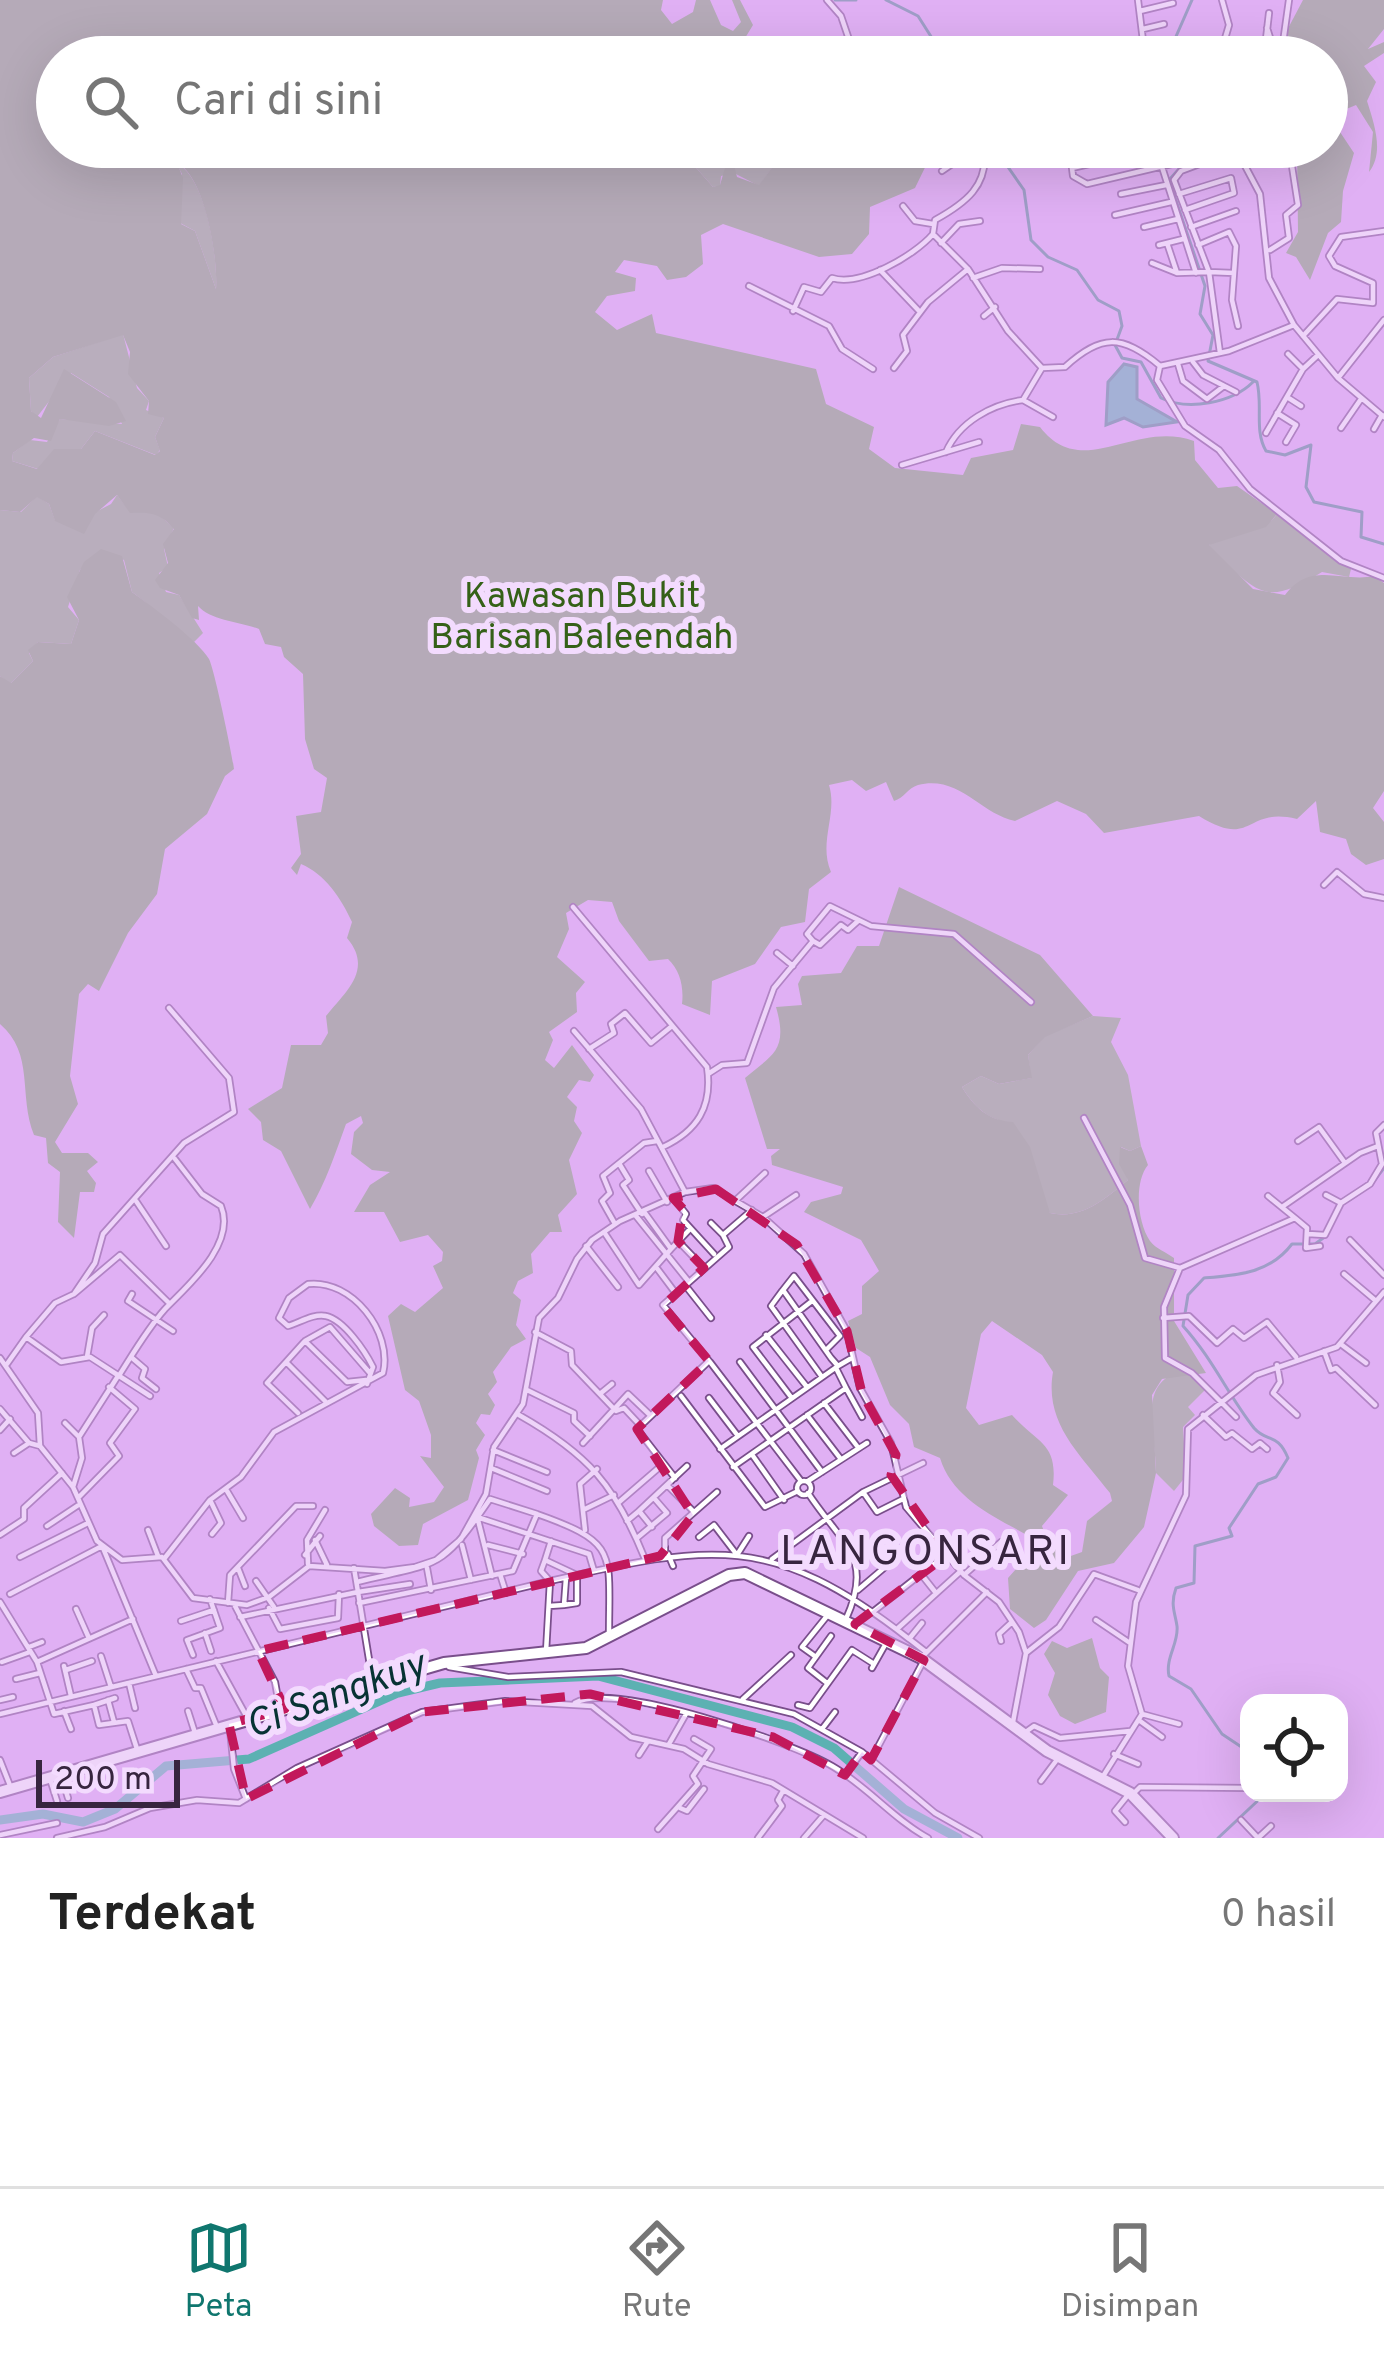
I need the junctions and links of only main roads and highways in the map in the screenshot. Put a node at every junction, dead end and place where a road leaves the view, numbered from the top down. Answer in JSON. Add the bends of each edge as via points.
{"nodes":[{"id":1,"x":6,"y":1790,"type":"edge"},
{"id":2,"x":1173,"y":1838,"type":"edge"}],
"edges":[{"from":1,"to":2,"type":"main road","via":[[444,1663],[586,1648],[729,1575],[750,1573],[924,1656],[1053,1754],[1131,1794]]}]}
